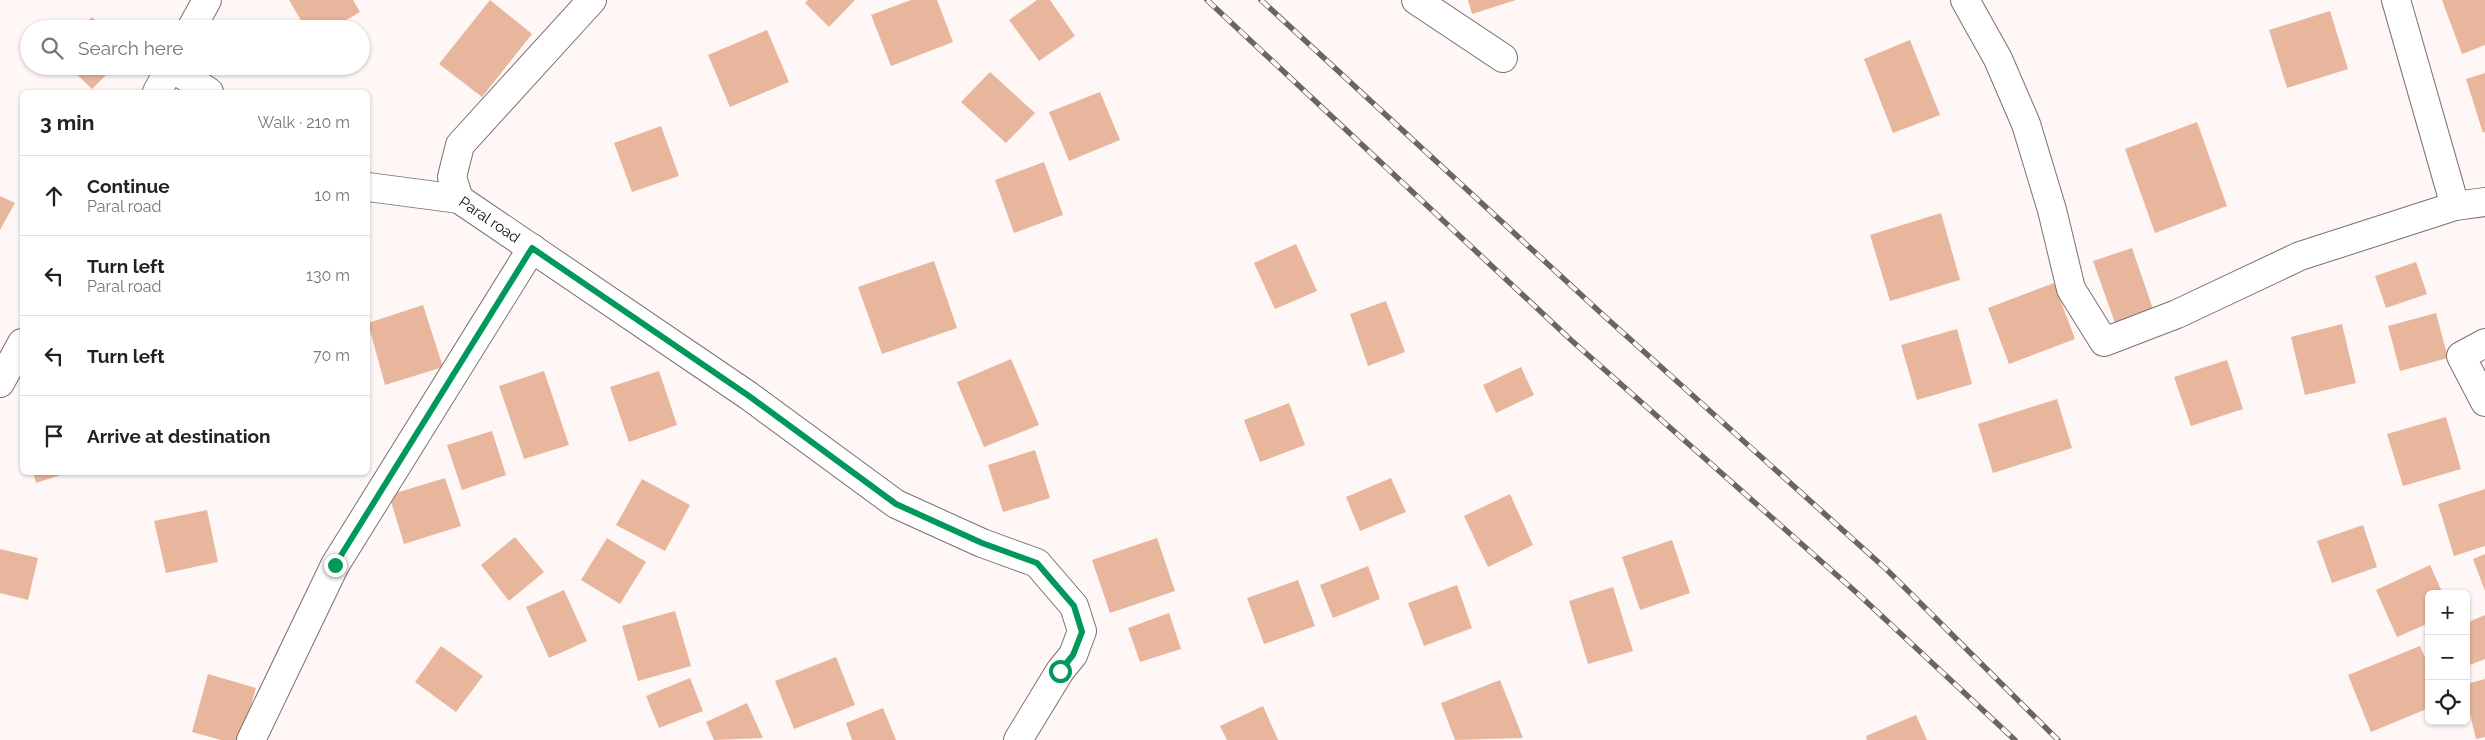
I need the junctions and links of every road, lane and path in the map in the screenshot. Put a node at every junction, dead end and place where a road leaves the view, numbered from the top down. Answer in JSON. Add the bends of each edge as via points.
{"nodes":[{"id":1,"x":207,"y":0,"type":"edge"},
{"id":2,"x":592,"y":0,"type":"edge"},
{"id":3,"x":1416,"y":0,"type":"edge"},
{"id":4,"x":1965,"y":0,"type":"edge"},
{"id":5,"x":2396,"y":0,"type":"edge"},
{"id":6,"x":196,"y":20,"type":"edge"},
{"id":7,"x":1502,"y":58,"type":"dead end"},
{"id":8,"x":166,"y":75,"type":"edge"},
{"id":9,"x":184,"y":75,"type":"edge"},
{"id":10,"x":159,"y":90,"type":"edge"},
{"id":11,"x":206,"y":90,"type":"edge"},
{"id":12,"x":370,"y":187,"type":"edge"},
{"id":13,"x":459,"y":199,"type":"junction"},
{"id":14,"x":2485,"y":202,"type":"edge"},
{"id":15,"x":2455,"y":206,"type":"junction"},
{"id":16,"x":532,"y":248,"type":"junction"},
{"id":17,"x":2485,"y":343,"type":"edge"},
{"id":18,"x":20,"y":347,"type":"edge"},
{"id":19,"x":0,"y":383,"type":"edge"},
{"id":20,"x":2485,"y":402,"type":"edge"},
{"id":21,"x":252,"y":740,"type":"edge"},
{"id":22,"x":1018,"y":740,"type":"edge"}],
"edges":[{"from":1,"to":6,"type":"street"},
{"from":2,"to":13,"type":"street","name":"Paral road","via":[[460,145],[452,176]]},
{"from":3,"to":7,"type":"street"},
{"from":4,"to":15,"type":"street","via":[[1998,60],[2026,124],[2071,289],[2104,342],[2177,314],[2300,256]]},
{"from":5,"to":15,"type":"street"},
{"from":8,"to":10,"type":"street"},
{"from":9,"to":11,"type":"street"},
{"from":12,"to":13,"type":"street"},
{"from":13,"to":16,"type":"street","name":"Paral road"},
{"from":14,"to":15,"type":"street"},
{"from":16,"to":21,"type":"street","via":[[335,565]]},
{"from":16,"to":22,"type":"street","name":"Paral road","via":[[749,396],[896,504],[982,543],[1037,563],[1074,606],[1082,632],[1073,655]]},
{"from":17,"to":20,"type":"street","via":[[2461,356]]},
{"from":18,"to":19,"type":"street"}]}
